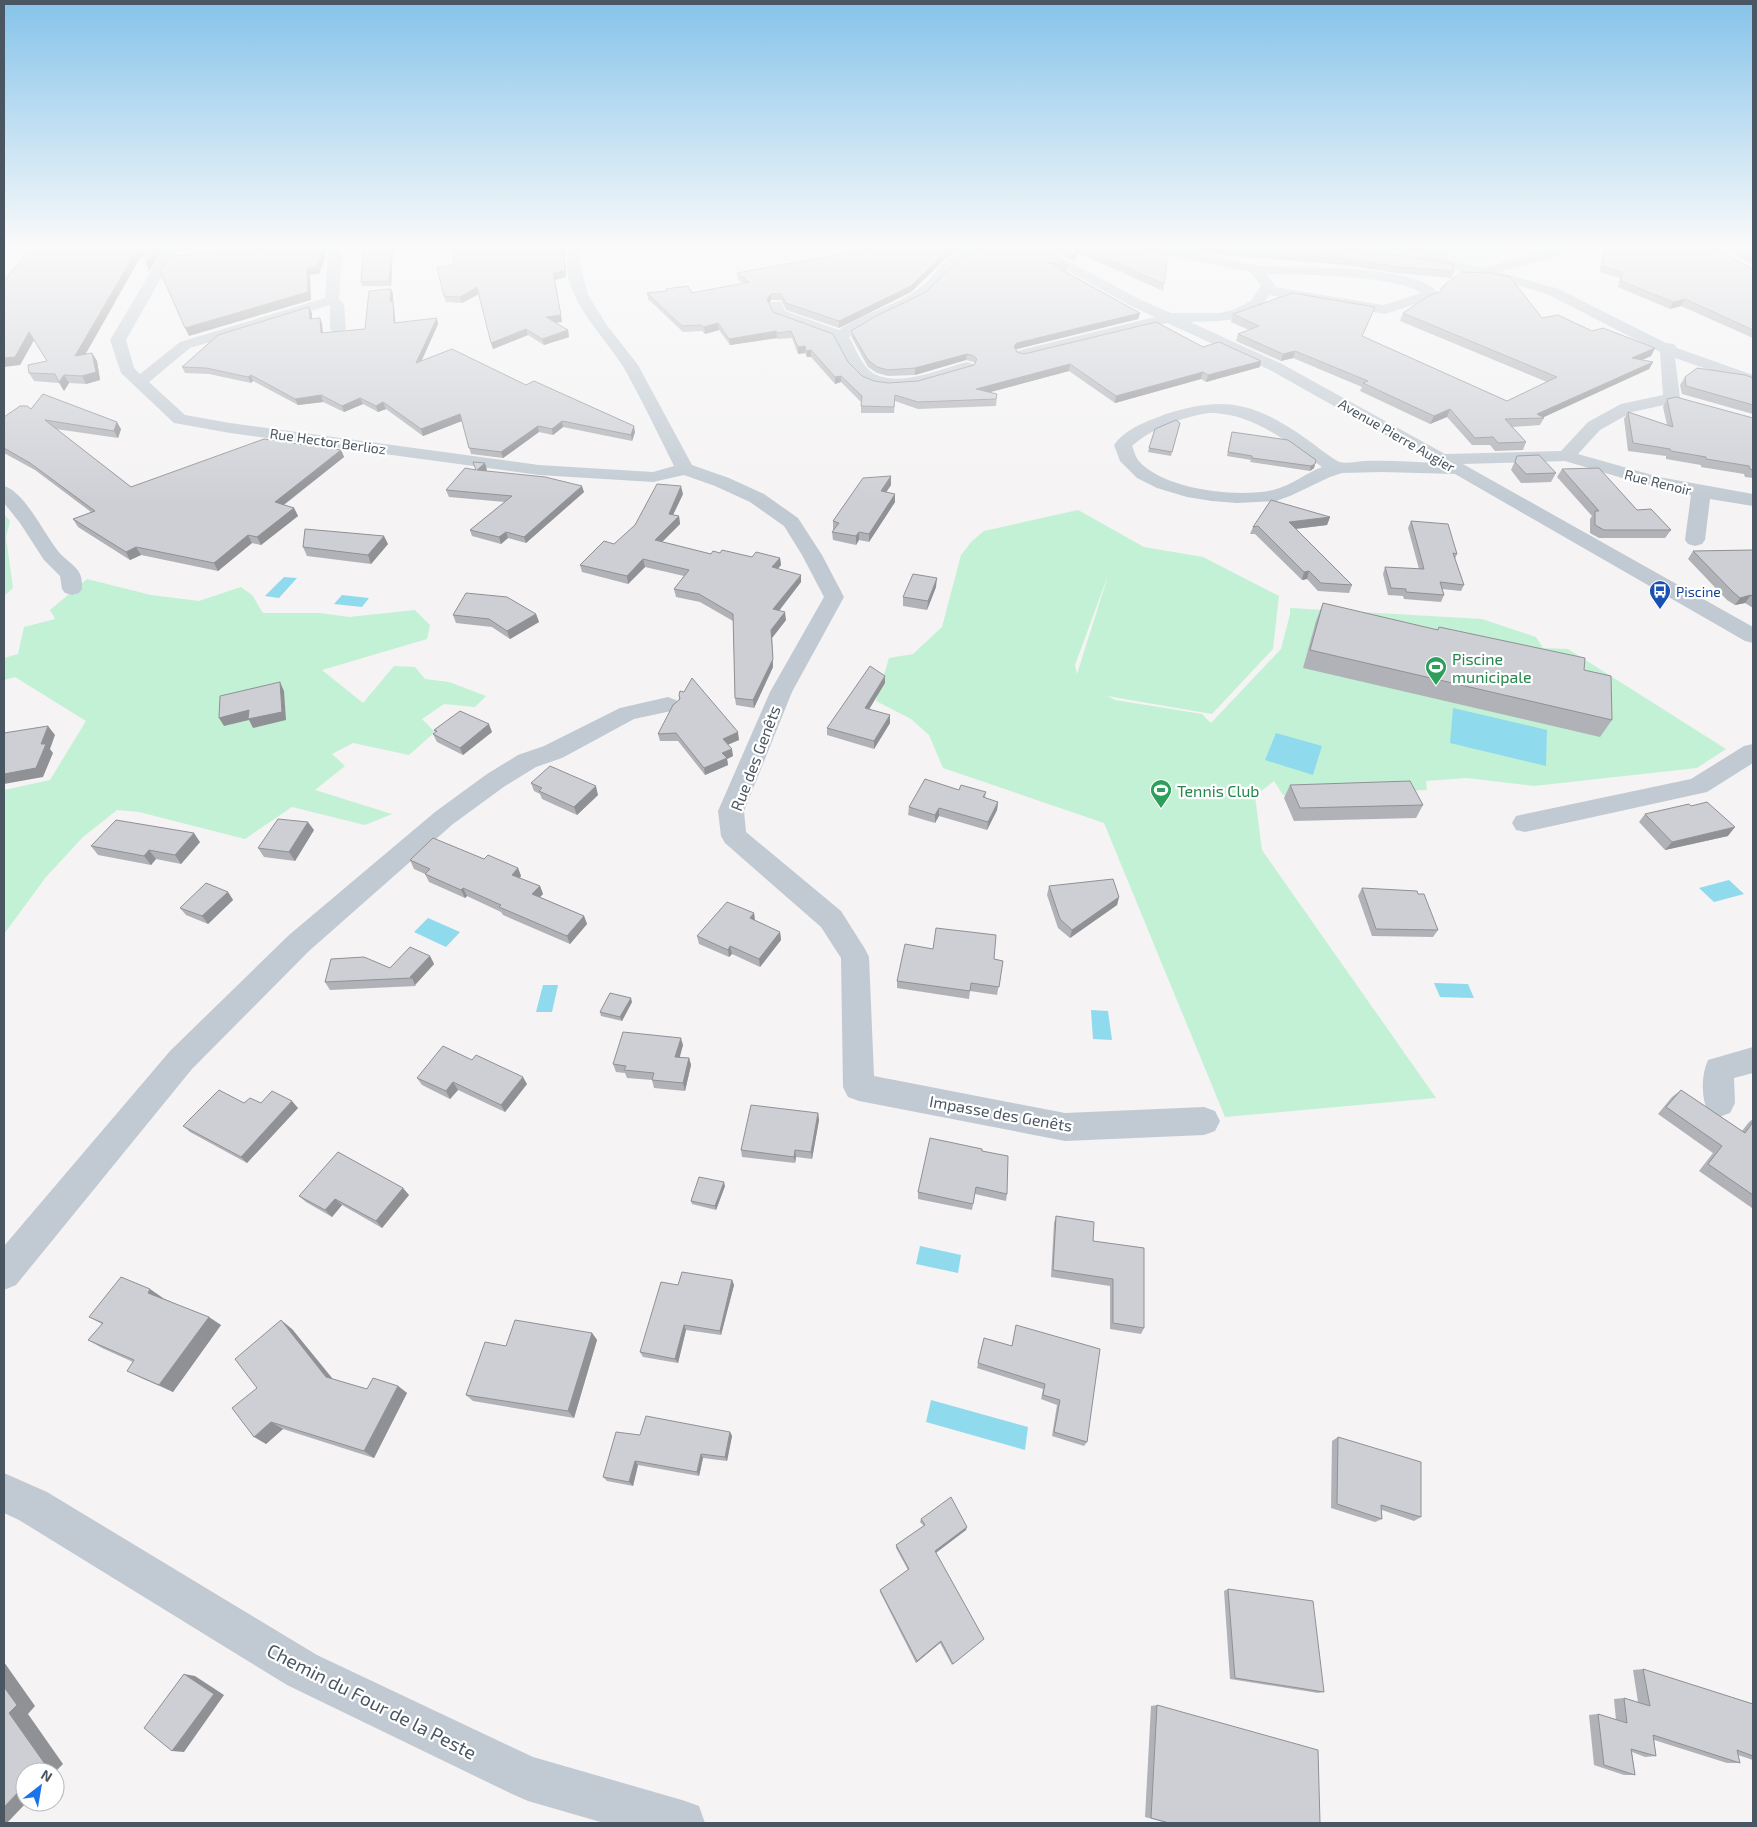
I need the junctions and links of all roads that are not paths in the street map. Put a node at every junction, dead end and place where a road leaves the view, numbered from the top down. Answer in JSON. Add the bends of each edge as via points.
{"nodes":[{"id":1,"x":121,"y":333,"type":"edge"},
{"id":2,"x":223,"y":333,"type":"edge"},
{"id":3,"x":606,"y":333,"type":"edge"},
{"id":4,"x":834,"y":333,"type":"edge"},
{"id":5,"x":845,"y":333,"type":"edge"},
{"id":6,"x":1107,"y":333,"type":"edge"},
{"id":7,"x":1205,"y":333,"type":"edge"},
{"id":8,"x":1637,"y":333,"type":"edge"},
{"id":9,"x":842,"y":336,"type":"junction"},
{"id":10,"x":1668,"y":349,"type":"junction"},
{"id":11,"x":1023,"y":354,"type":"edge"},
{"id":12,"x":967,"y":367,"type":"edge"},
{"id":13,"x":1753,"y":380,"type":"edge"},
{"id":14,"x":139,"y":382,"type":"junction"},
{"id":15,"x":1672,"y":398,"type":"junction"},
{"id":16,"x":1690,"y":402,"type":"edge"},
{"id":17,"x":1566,"y":456,"type":"junction"},
{"id":18,"x":1436,"y":457,"type":"junction"},
{"id":19,"x":1384,"y":467,"type":"junction"},
{"id":20,"x":1337,"y":468,"type":"junction"},
{"id":21,"x":685,"y":469,"type":"junction"},
{"id":22,"x":1457,"y":470,"type":"junction"},
{"id":23,"x":4,"y":492,"type":"edge"},
{"id":24,"x":1701,"y":493,"type":"junction"},
{"id":25,"x":1753,"y":500,"type":"edge"},
{"id":26,"x":1695,"y":540,"type":"dead end"},
{"id":27,"x":72,"y":589,"type":"dead end"},
{"id":28,"x":1753,"y":636,"type":"edge"},
{"id":29,"x":668,"y":705,"type":"dead end"},
{"id":30,"x":1753,"y":752,"type":"edge"},
{"id":31,"x":1525,"y":823,"type":"dead end"},
{"id":32,"x":1753,"y":1060,"type":"edge"},
{"id":33,"x":859,"y":1087,"type":"joint"},
{"id":34,"x":1719,"y":1103,"type":"dead end"},
{"id":35,"x":1204,"y":1121,"type":"dead end"},
{"id":36,"x":4,"y":1273,"type":"edge"},
{"id":37,"x":4,"y":1493,"type":"edge"},
{"id":38,"x":682,"y":1823,"type":"edge"}],
"edges":[{"from":1,"to":14,"type":"street","name":"Rue Hector Berlioz","via":[[118,340],[127,370]]},
{"from":2,"to":14,"type":"street","via":[[185,345]]},
{"from":3,"to":21,"type":"street","via":[[630,365]]},
{"from":4,"to":9,"type":"street"},
{"from":5,"to":9,"type":"street"},
{"from":6,"to":11,"type":"street"},
{"from":7,"to":18,"type":"street","name":"Avenue Pierre Augier","via":[[1330,396]]},
{"from":8,"to":10,"type":"street"},
{"from":9,"to":12,"type":"street","via":[[861,372],[874,381],[904,383]]},
{"from":10,"to":13,"type":"street"},
{"from":10,"to":15,"type":"street"},
{"from":14,"to":21,"type":"street","name":"Rue Hector Berlioz","via":[[180,419],[230,428],[539,470],[653,477]]},
{"from":15,"to":16,"type":"street"},
{"from":15,"to":17,"type":"street","via":[[1619,412],[1594,426]]},
{"from":17,"to":18,"type":"street","name":"Rue Renoir"},
{"from":17,"to":24,"type":"street","name":"Rue Renoir"},
{"from":18,"to":19,"type":"street","name":"Rue Renoir"},
{"from":18,"to":22,"type":"street","name":"Avenue Pierre Augier"},
{"from":19,"to":20,"type":"street"},
{"from":19,"to":22,"type":"street"},
{"from":20,"to":20,"type":"street","via":[[1276,495],[1228,498],[1186,492],[1153,480],[1134,468],[1124,454],[1123,445],[1141,430],[1184,414],[1209,408],[1229,408],[1259,416]]},
{"from":21,"to":33,"type":"street","name":"Rue des Genêts","via":[[757,498],[791,522],[834,596],[781,692],[731,811],[734,836],[831,919],[855,957]]},
{"from":22,"to":28,"type":"street","name":"Avenue Pierre Augier"},
{"from":23,"to":27,"type":"street","via":[[28,520],[51,556],[70,574]]},
{"from":24,"to":25,"type":"street","name":"Rue Renoir"},
{"from":24,"to":26,"type":"street"},
{"from":29,"to":36,"type":"street","via":[[628,713],[553,752],[527,761],[496,780],[430,830],[299,942],[181,1060]]},
{"from":30,"to":31,"type":"street","via":[[1698,786]]},
{"from":32,"to":34,"type":"street","via":[[1719,1069]]},
{"from":33,"to":35,"type":"street","name":"Impasse des Genêts","via":[[1065,1127]]},
{"from":37,"to":38,"type":"street","name":"Chemin du Four de la Peste","via":[[33,1506],[296,1666],[528,1778]]}]}
